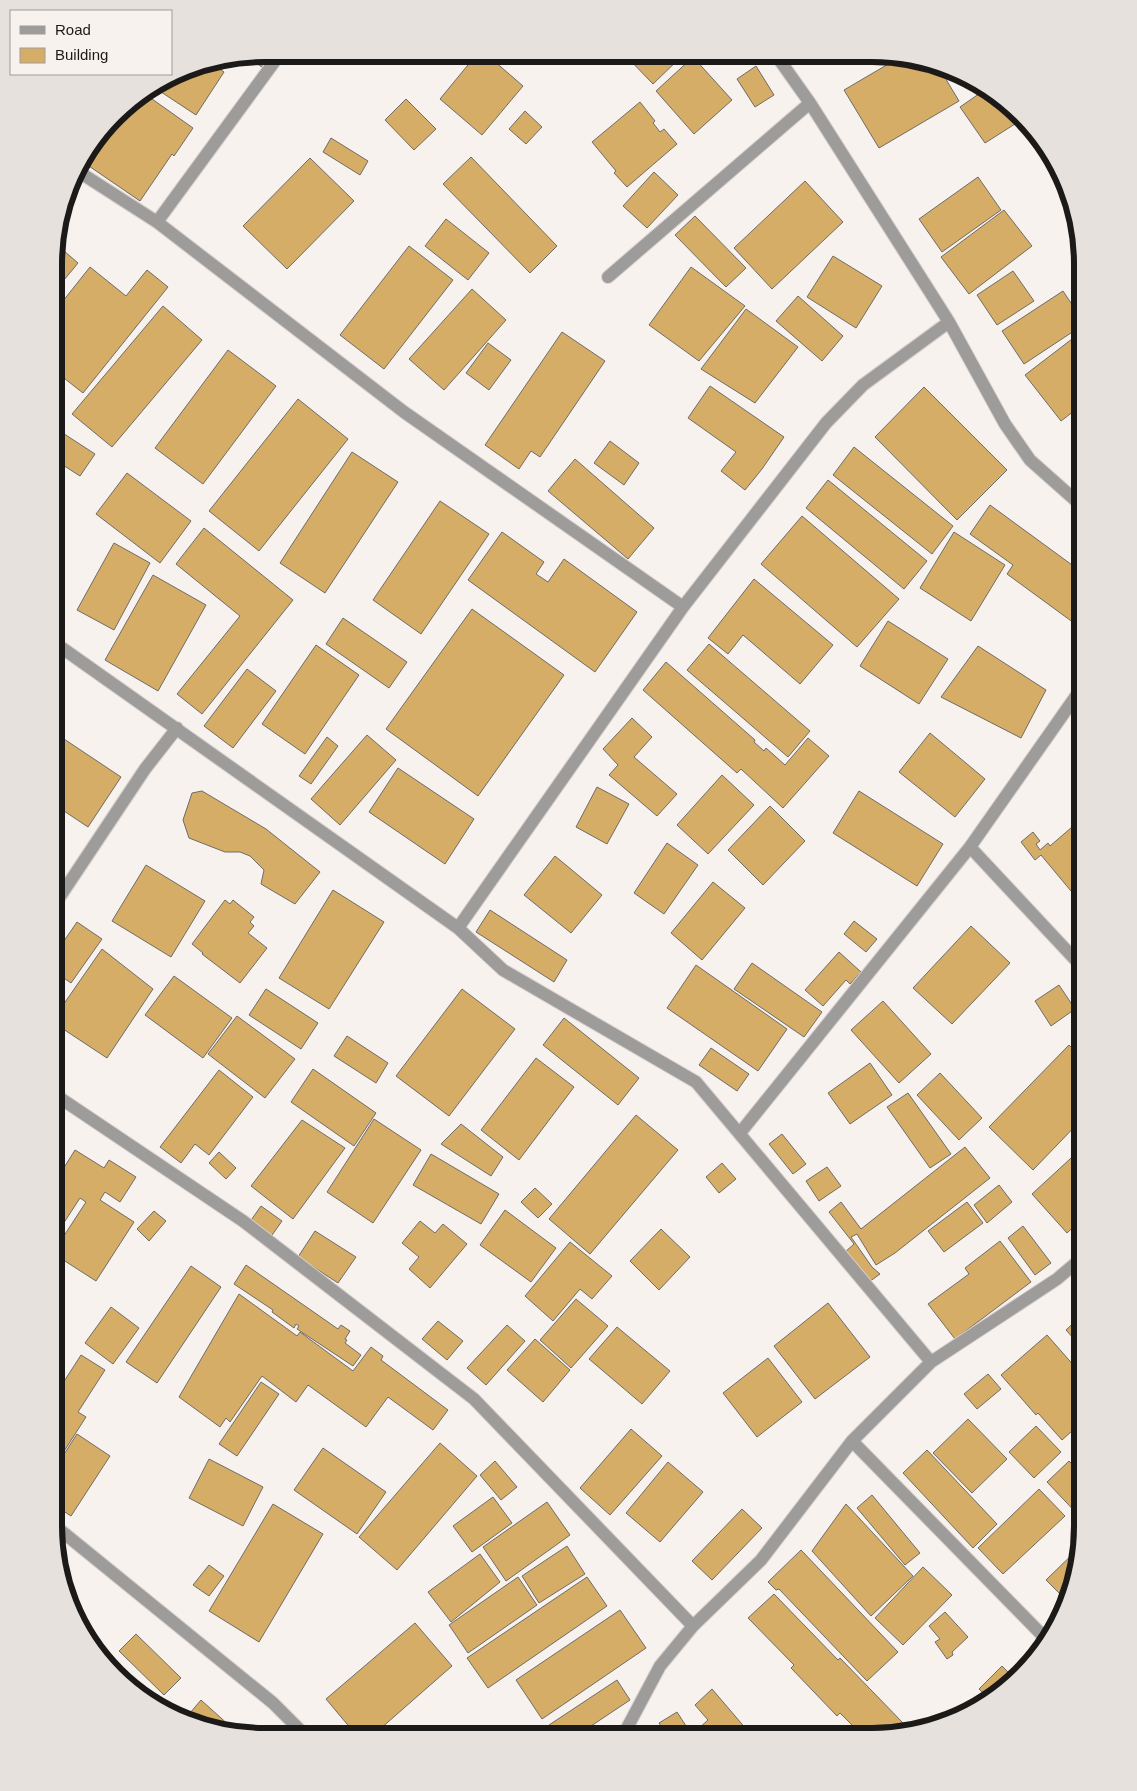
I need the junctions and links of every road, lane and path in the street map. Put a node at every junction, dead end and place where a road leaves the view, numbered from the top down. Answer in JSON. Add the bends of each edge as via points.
{"nodes":[{"id":1,"x":274,"y":62,"type":"edge"},
{"id":2,"x":781,"y":62,"type":"edge"},
{"id":3,"x":810,"y":103,"type":"junction"},
{"id":4,"x":83,"y":175,"type":"edge"},
{"id":5,"x":157,"y":222,"type":"junction"},
{"id":6,"x":608,"y":277,"type":"dead end"},
{"id":7,"x":949,"y":322,"type":"junction"},
{"id":8,"x":1075,"y":500,"type":"edge"},
{"id":9,"x":684,"y":607,"type":"junction"},
{"id":10,"x":62,"y":648,"type":"edge"},
{"id":11,"x":1075,"y":697,"type":"edge"},
{"id":12,"x":177,"y":728,"type":"junction"},
{"id":13,"x":970,"y":847,"type":"junction"},
{"id":14,"x":62,"y":894,"type":"edge"},
{"id":15,"x":458,"y":928,"type":"junction"},
{"id":16,"x":1075,"y":959,"type":"edge"},
{"id":17,"x":62,"y":1099,"type":"edge"},
{"id":18,"x":740,"y":1133,"type":"junction"},
{"id":19,"x":1075,"y":1264,"type":"edge"},
{"id":20,"x":931,"y":1362,"type":"junction"},
{"id":21,"x":852,"y":1441,"type":"junction"},
{"id":22,"x":62,"y":1532,"type":"edge"},
{"id":23,"x":693,"y":1626,"type":"junction"},
{"id":24,"x":1042,"y":1635,"type":"edge"},
{"id":25,"x":298,"y":1728,"type":"edge"},
{"id":26,"x":630,"y":1728,"type":"edge"}],
"edges":[{"from":1,"to":5,"type":"street"},
{"from":2,"to":3,"type":"street"},
{"from":3,"to":6,"type":"street"},
{"from":3,"to":7,"type":"street"},
{"from":4,"to":5,"type":"street"},
{"from":5,"to":9,"type":"street","via":[[404,412]]},
{"from":7,"to":8,"type":"street","via":[[1005,424],[1030,460]]},
{"from":7,"to":9,"type":"street","via":[[863,385],[826,423]]},
{"from":9,"to":15,"type":"street"},
{"from":10,"to":12,"type":"street"},
{"from":11,"to":13,"type":"street"},
{"from":12,"to":14,"type":"street","via":[[145,769]]},
{"from":12,"to":15,"type":"street"},
{"from":13,"to":16,"type":"street"},
{"from":13,"to":18,"type":"street"},
{"from":15,"to":18,"type":"street","via":[[503,970],[696,1082]]},
{"from":17,"to":23,"type":"street","via":[[243,1221],[474,1399]]},
{"from":18,"to":20,"type":"street"},
{"from":19,"to":20,"type":"street"},
{"from":20,"to":21,"type":"street"},
{"from":21,"to":23,"type":"street","via":[[761,1560]]},
{"from":21,"to":24,"type":"street"},
{"from":22,"to":25,"type":"street","via":[[274,1703]]},
{"from":23,"to":26,"type":"street","via":[[660,1666]]}]}
